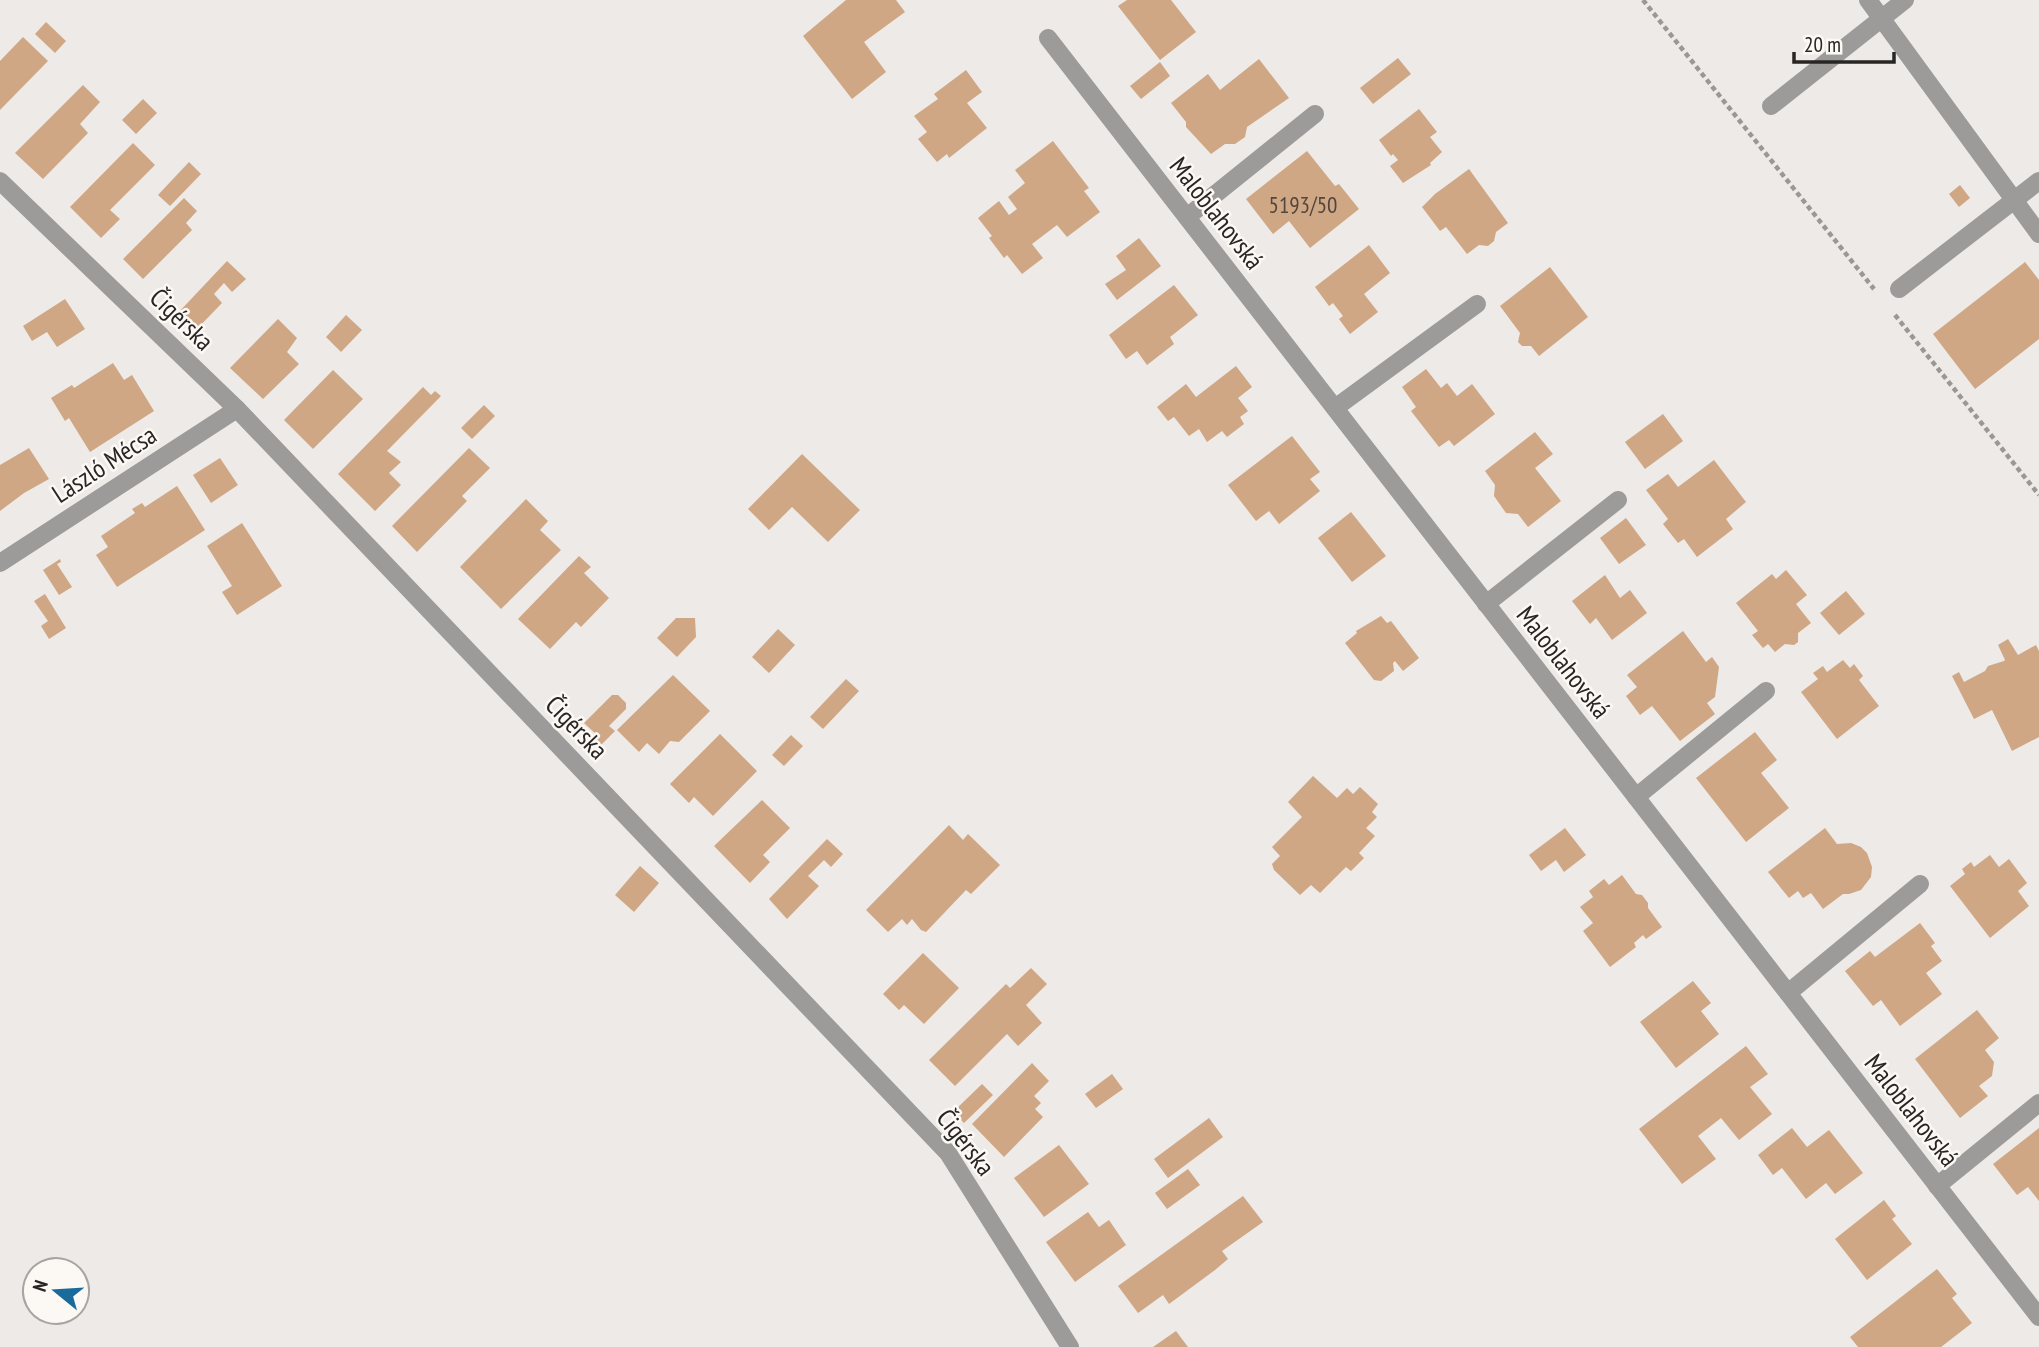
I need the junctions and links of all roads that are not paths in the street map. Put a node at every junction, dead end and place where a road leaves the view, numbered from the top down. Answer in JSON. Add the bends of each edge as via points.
{"nodes":[{"id":1,"x":1868,"y":0,"type":"edge"},
{"id":2,"x":1905,"y":0,"type":"edge"},
{"id":3,"x":1881,"y":18,"type":"junction"},
{"id":4,"x":1048,"y":38,"type":"dead end"},
{"id":5,"x":1770,"y":106,"type":"dead end"},
{"id":6,"x":1315,"y":114,"type":"dead end"},
{"id":7,"x":0,"y":181,"type":"edge"},
{"id":8,"x":2039,"y":181,"type":"edge"},
{"id":9,"x":2013,"y":201,"type":"junction"},
{"id":10,"x":1187,"y":217,"type":"junction"},
{"id":11,"x":2039,"y":234,"type":"edge"},
{"id":12,"x":1899,"y":289,"type":"dead end"},
{"id":13,"x":1477,"y":304,"type":"dead end"},
{"id":14,"x":1335,"y":408,"type":"junction"},
{"id":15,"x":237,"y":409,"type":"junction"},
{"id":16,"x":1618,"y":500,"type":"dead end"},
{"id":17,"x":0,"y":563,"type":"edge"},
{"id":18,"x":1486,"y":604,"type":"junction"},
{"id":19,"x":1766,"y":691,"type":"dead end"},
{"id":20,"x":1636,"y":797,"type":"junction"},
{"id":21,"x":1920,"y":884,"type":"dead end"},
{"id":22,"x":1787,"y":993,"type":"junction"},
{"id":23,"x":2039,"y":1103,"type":"edge"},
{"id":24,"x":1937,"y":1185,"type":"junction"},
{"id":25,"x":2039,"y":1317,"type":"edge"},
{"id":26,"x":1070,"y":1347,"type":"edge"}],
"edges":[{"from":1,"to":3,"type":"street"},
{"from":2,"to":3,"type":"street"},
{"from":3,"to":5,"type":"street"},
{"from":3,"to":9,"type":"street"},
{"from":4,"to":10,"type":"street","name":"Maloblahovská"},
{"from":6,"to":10,"type":"street"},
{"from":7,"to":15,"type":"street","name":"Čigérska"},
{"from":8,"to":9,"type":"street"},
{"from":9,"to":11,"type":"street"},
{"from":9,"to":12,"type":"street"},
{"from":10,"to":14,"type":"street","name":"Maloblahovská"},
{"from":13,"to":14,"type":"street"},
{"from":14,"to":18,"type":"street","name":"Maloblahovská"},
{"from":15,"to":17,"type":"street","name":"László Mécsa"},
{"from":15,"to":26,"type":"street","name":"Čigérska","via":[[948,1153]]},
{"from":16,"to":18,"type":"street"},
{"from":18,"to":20,"type":"street","name":"Maloblahovská"},
{"from":19,"to":20,"type":"street"},
{"from":20,"to":22,"type":"street","name":"Maloblahovská"},
{"from":21,"to":22,"type":"street"},
{"from":22,"to":24,"type":"street","name":"Maloblahovská"},
{"from":23,"to":24,"type":"street"},
{"from":24,"to":25,"type":"street","name":"Maloblahovská"}]}
